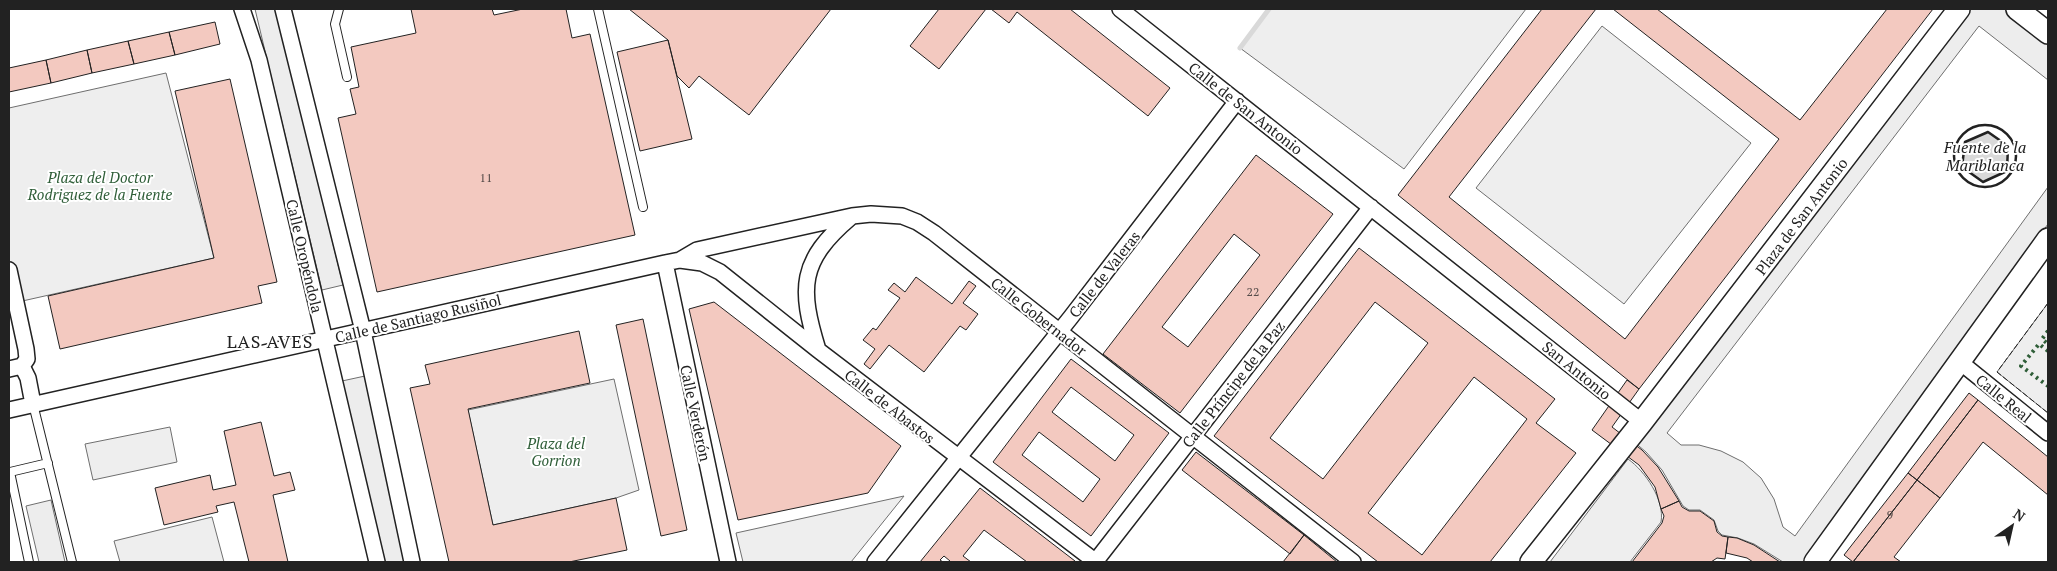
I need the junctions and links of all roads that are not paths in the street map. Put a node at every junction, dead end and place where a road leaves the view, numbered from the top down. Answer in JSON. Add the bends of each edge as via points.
{"nodes":[{"id":1,"x":242,"y":9,"type":"edge"},
{"id":2,"x":283,"y":9,"type":"edge"},
{"id":3,"x":339,"y":9,"type":"edge"},
{"id":4,"x":598,"y":9,"type":"edge"},
{"id":5,"x":1120,"y":9,"type":"edge"},
{"id":6,"x":1959,"y":9,"type":"edge"},
{"id":7,"x":2017,"y":9,"type":"edge"},
{"id":8,"x":2048,"y":33,"type":"edge"},
{"id":9,"x":347,"y":77,"type":"dead end"},
{"id":10,"x":1238,"y":101,"type":"junction"},
{"id":11,"x":1371,"y":206,"type":"junction"},
{"id":12,"x":644,"y":208,"type":"dead end"},
{"id":13,"x":852,"y":216,"type":"junction"},
{"id":14,"x":2048,"y":239,"type":"edge"},
{"id":15,"x":680,"y":260,"type":"junction"},
{"id":16,"x":664,"y":263,"type":"junction"},
{"id":17,"x":9,"y":270,"type":"edge"},
{"id":18,"x":363,"y":331,"type":"junction"},
{"id":19,"x":1060,"y":332,"type":"junction"},
{"id":20,"x":324,"y":339,"type":"junction"},
{"id":21,"x":818,"y":350,"type":"junction"},
{"id":22,"x":1960,"y":362,"type":"junction"},
{"id":23,"x":16,"y":367,"type":"edge"},
{"id":24,"x":33,"y":404,"type":"junction"},
{"id":25,"x":9,"y":410,"type":"edge"},
{"id":26,"x":1642,"y":422,"type":"junction"},
{"id":27,"x":2048,"y":433,"type":"edge"},
{"id":28,"x":1192,"y":436,"type":"junction"},
{"id":29,"x":959,"y":458,"type":"junction"},
{"id":30,"x":48,"y":463,"type":"junction"},
{"id":31,"x":29,"y":562,"type":"edge"},
{"id":32,"x":72,"y":562,"type":"edge"},
{"id":33,"x":377,"y":562,"type":"edge"},
{"id":34,"x":412,"y":562,"type":"edge"},
{"id":35,"x":728,"y":562,"type":"edge"},
{"id":36,"x":875,"y":562,"type":"edge"},
{"id":37,"x":1096,"y":562,"type":"edge"},
{"id":38,"x":1353,"y":562,"type":"edge"},
{"id":39,"x":1531,"y":562,"type":"edge"},
{"id":40,"x":1815,"y":562,"type":"edge"}],
"edges":[{"from":1,"to":20,"type":"street","name":"Calle Oropéndola","via":[[258,60]]},
{"from":2,"to":18,"type":"street"},
{"from":3,"to":9,"type":"lane","via":[[335,24]]},
{"from":4,"to":12,"type":"lane"},
{"from":5,"to":10,"type":"street","name":"Calle de San Antonio"},
{"from":6,"to":26,"type":"main road","name":"Plaza de San Antonio"},
{"from":7,"to":8,"type":"main road"},
{"from":10,"to":11,"type":"street","name":"Calle de San Antonio"},
{"from":10,"to":19,"type":"street","name":"Calle de Valeras"},
{"from":11,"to":26,"type":"street","name":"San Antonio"},
{"from":11,"to":28,"type":"street","name":"Calle Príncipe de la Paz"},
{"from":13,"to":15,"type":"street","name":"Calle Gobernador","via":[[697,250]]},
{"from":13,"to":19,"type":"street","name":"Calle Gobernador","via":[[886,214],[917,222]]},
{"from":13,"to":21,"type":"street","via":[[822,244],[808,272],[806,303]]},
{"from":14,"to":22,"type":"main road"},
{"from":15,"to":16,"type":"street","name":"Calle de Santiago Rusiñol"},
{"from":15,"to":21,"type":"street","name":"Calle de Abastos","via":[[702,263],[720,272]]},
{"from":16,"to":18,"type":"street","name":"Calle de Santiago Rusiñol"},
{"from":16,"to":35,"type":"street","name":"Calle Verderón"},
{"from":17,"to":23,"type":"street","via":[[27,359]]},
{"from":18,"to":20,"type":"street","name":"Calle de Santiago Rusiñol"},
{"from":18,"to":34,"type":"street"},
{"from":19,"to":28,"type":"street","name":"Calle Gobernador"},
{"from":19,"to":29,"type":"street","name":"Calle de Valeras"},
{"from":20,"to":24,"type":"street","name":"Calle de Santiago Rusiñol"},
{"from":20,"to":33,"type":"street","name":"Calle Oropéndola"},
{"from":21,"to":29,"type":"street","name":"Calle de Abastos"},
{"from":22,"to":27,"type":"street","name":"Calle Real"},
{"from":22,"to":40,"type":"main road"},
{"from":23,"to":24,"type":"street","via":[[28,378]]},
{"from":24,"to":25,"type":"street","name":"Calle de Santiago Rusiñol"},
{"from":24,"to":30,"type":"lane"},
{"from":26,"to":39,"type":"main road"},
{"from":28,"to":37,"type":"street","name":"Calle Príncipe de la Paz"},
{"from":28,"to":38,"type":"street","name":"Calle Gobernador"},
{"from":29,"to":36,"type":"street","name":"Calle de Valeras"},
{"from":29,"to":37,"type":"street","name":"Calle de Abastos"},
{"from":30,"to":31,"type":"lane","via":[[10,472]]},
{"from":30,"to":32,"type":"lane"}]}
